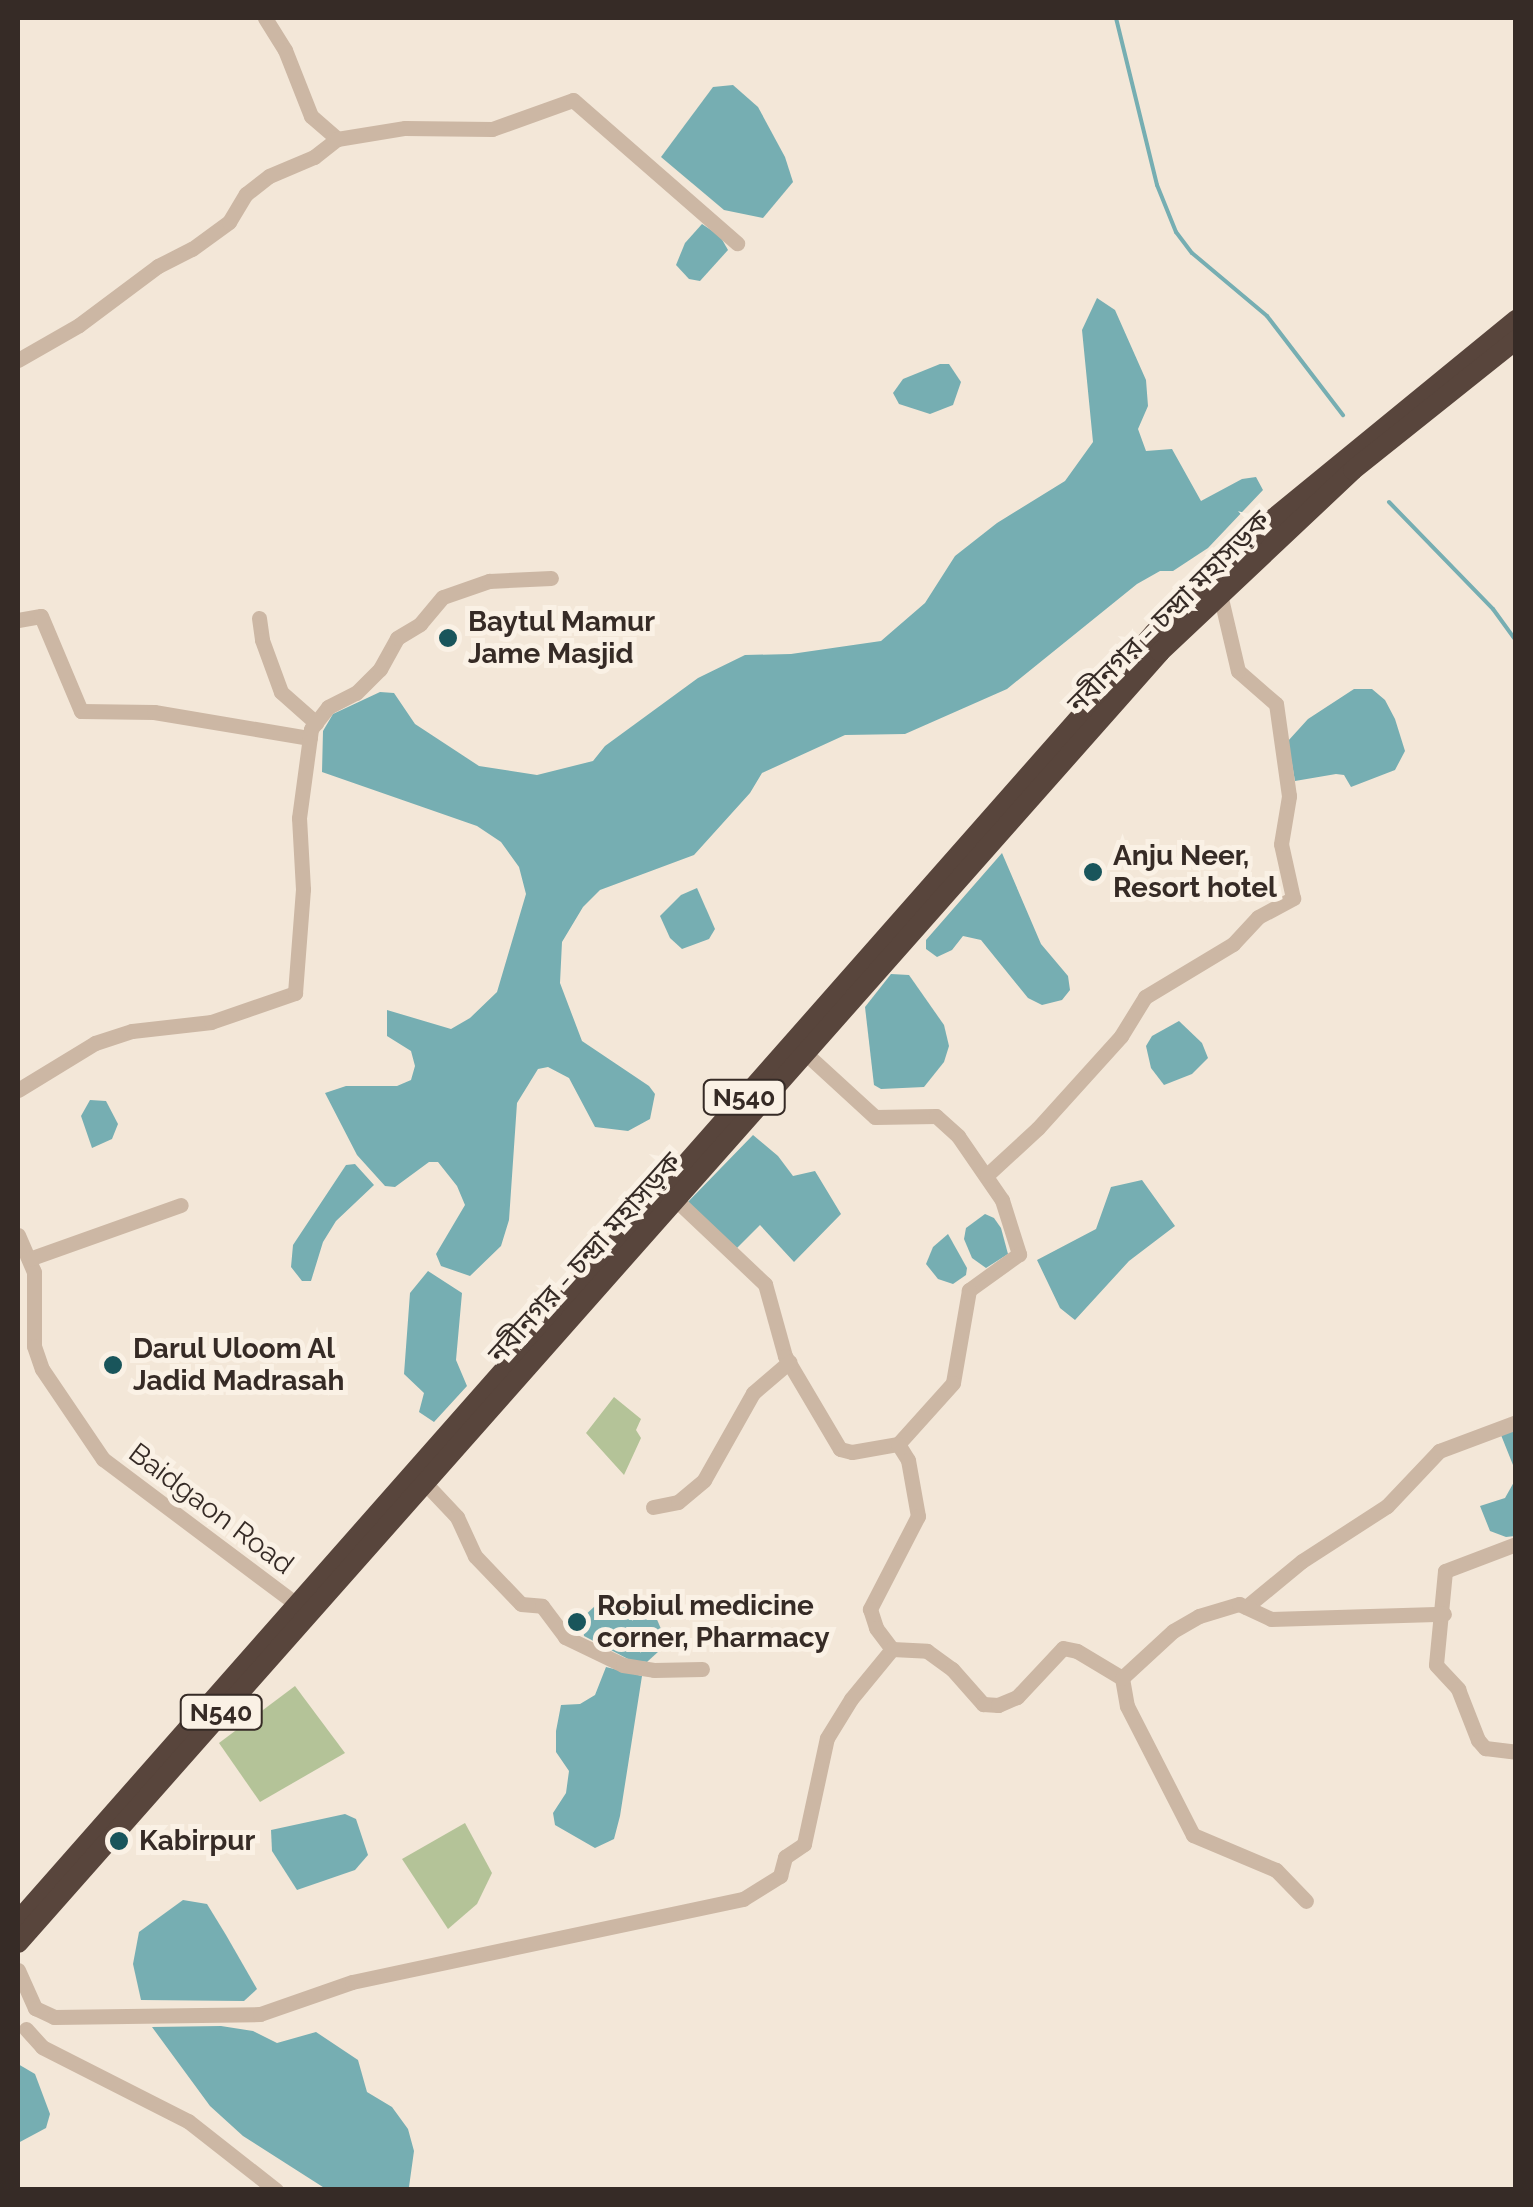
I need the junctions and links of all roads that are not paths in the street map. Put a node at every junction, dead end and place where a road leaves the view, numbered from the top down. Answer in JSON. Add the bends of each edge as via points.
{"nodes":[{"id":1,"x":265,"y":18,"type":"edge"},
{"id":2,"x":337,"y":140,"type":"junction"},
{"id":3,"x":736,"y":243,"type":"dead end"},
{"id":4,"x":1516,"y":320,"type":"edge"},
{"id":5,"x":1516,"y":340,"type":"edge"},
{"id":6,"x":18,"y":360,"type":"edge"},
{"id":7,"x":551,"y":578,"type":"dead end"},
{"id":8,"x":1220,"y":594,"type":"junction"},
{"id":9,"x":259,"y":618,"type":"dead end"},
{"id":10,"x":18,"y":620,"type":"edge"},
{"id":11,"x":313,"y":730,"type":"junction"},
{"id":12,"x":804,"y":1052,"type":"junction"},
{"id":13,"x":18,"y":1090,"type":"edge"},
{"id":14,"x":987,"y":1175,"type":"junction"},
{"id":15,"x":675,"y":1199,"type":"junction"},
{"id":16,"x":181,"y":1205,"type":"dead end"},
{"id":17,"x":18,"y":1235,"type":"edge"},
{"id":18,"x":29,"y":1259,"type":"junction"},
{"id":19,"x":788,"y":1362,"type":"junction"},
{"id":20,"x":1516,"y":1422,"type":"edge"},
{"id":21,"x":898,"y":1444,"type":"junction"},
{"id":22,"x":424,"y":1482,"type":"junction"},
{"id":23,"x":653,"y":1507,"type":"dead end"},
{"id":24,"x":1516,"y":1544,"type":"edge"},
{"id":25,"x":295,"y":1603,"type":"junction"},
{"id":26,"x":1246,"y":1608,"type":"junction"},
{"id":27,"x":1444,"y":1614,"type":"junction"},
{"id":28,"x":892,"y":1648,"type":"junction"},
{"id":29,"x":702,"y":1669,"type":"dead end"},
{"id":30,"x":1122,"y":1678,"type":"junction"},
{"id":31,"x":1516,"y":1752,"type":"edge"},
{"id":32,"x":1306,"y":1901,"type":"dead end"},
{"id":33,"x":18,"y":1921,"type":"edge"},
{"id":34,"x":18,"y":1942,"type":"edge"},
{"id":35,"x":18,"y":1970,"type":"edge"},
{"id":36,"x":36,"y":2008,"type":"junction"},
{"id":37,"x":22,"y":2035,"type":"edge"},
{"id":38,"x":276,"y":2190,"type":"edge"}],
"edges":[{"from":1,"to":2,"type":"street","via":[[311,116]]},
{"from":2,"to":3,"type":"street","via":[[405,128],[492,130],[574,100]]},
{"from":2,"to":6,"type":"street","via":[[269,176],[246,194],[229,222]]},
{"from":4,"to":25,"type":"highway","name":"নবীনগর - চন্দ্রা মহাসড়ক","number":"N540","via":[[1274,518],[1154,634]]},
{"from":5,"to":8,"type":"highway","name":"নবীনগর - চন্দ্রা মহাসড়ক","number":"N540","via":[[1353,470]]},
{"from":7,"to":11,"type":"street","via":[[489,582],[443,597],[397,638],[356,693],[328,707]]},
{"from":8,"to":12,"type":"highway","name":"নবীনগর - চন্দ্রা মহাসড়ক","number":"N540","via":[[1160,652]]},
{"from":8,"to":14,"type":"street","via":[[1238,671],[1276,704],[1289,796],[1281,844],[1293,898],[1145,998],[1121,1036]]},
{"from":9,"to":11,"type":"street","via":[[281,692]]},
{"from":10,"to":11,"type":"street","via":[[41,616],[80,711],[154,712]]},
{"from":11,"to":13,"type":"street","via":[[299,818],[304,890],[295,993],[211,1022],[95,1042]]},
{"from":12,"to":14,"type":"street","via":[[875,1116],[936,1116]]},
{"from":12,"to":15,"type":"highway","name":"নবীনগর - চন্দ্রা মহাসড়ক","number":"N540"},
{"from":14,"to":21,"type":"street","via":[[1020,1254],[969,1290],[953,1383]]},
{"from":15,"to":19,"type":"street","via":[[764,1284]]},
{"from":15,"to":22,"type":"highway","name":"নবীনগর - চন্দ্রা মহাসড়ক","number":"N540"},
{"from":16,"to":18,"type":"street"},
{"from":17,"to":18,"type":"street","name":"Baidgaon Road"},
{"from":18,"to":25,"type":"street","name":"Baidgaon Road","via":[[34,1346],[42,1369],[103,1459]]},
{"from":19,"to":21,"type":"street","via":[[840,1449]]},
{"from":19,"to":23,"type":"street","via":[[753,1393],[704,1480],[678,1502]]},
{"from":20,"to":26,"type":"street","via":[[1439,1451],[1387,1506],[1302,1561]]},
{"from":21,"to":28,"type":"street","via":[[908,1460],[918,1516],[870,1609]]},
{"from":22,"to":29,"type":"street","via":[[451,1509],[474,1556],[521,1604],[542,1606],[565,1637],[623,1665]]},
{"from":22,"to":34,"type":"highway","name":"নবীনগর - চন্দ্রা মহাসড়ক","number":"N540"},
{"from":24,"to":27,"type":"street","via":[[1445,1570]]},
{"from":25,"to":33,"type":"highway","name":"নবীনগর - চন্দ্রা মহাসড়ক","number":"N540"},
{"from":26,"to":27,"type":"street","via":[[1271,1619]]},
{"from":26,"to":30,"type":"street","via":[[1239,1604],[1199,1616],[1173,1630]]},
{"from":27,"to":31,"type":"street","via":[[1436,1665],[1458,1689],[1485,1748]]},
{"from":28,"to":30,"type":"street","via":[[926,1652],[984,1704],[1018,1696],[1062,1648]]},
{"from":28,"to":36,"type":"street","via":[[827,1738],[804,1844],[785,1856],[780,1876],[756,1893],[352,1982],[260,2014],[54,2017]]},
{"from":30,"to":32,"type":"street","via":[[1126,1706],[1193,1835],[1276,1870]]},
{"from":35,"to":36,"type":"street"},
{"from":36,"to":37,"type":"street"},
{"from":37,"to":38,"type":"street","via":[[188,2121]]}]}
